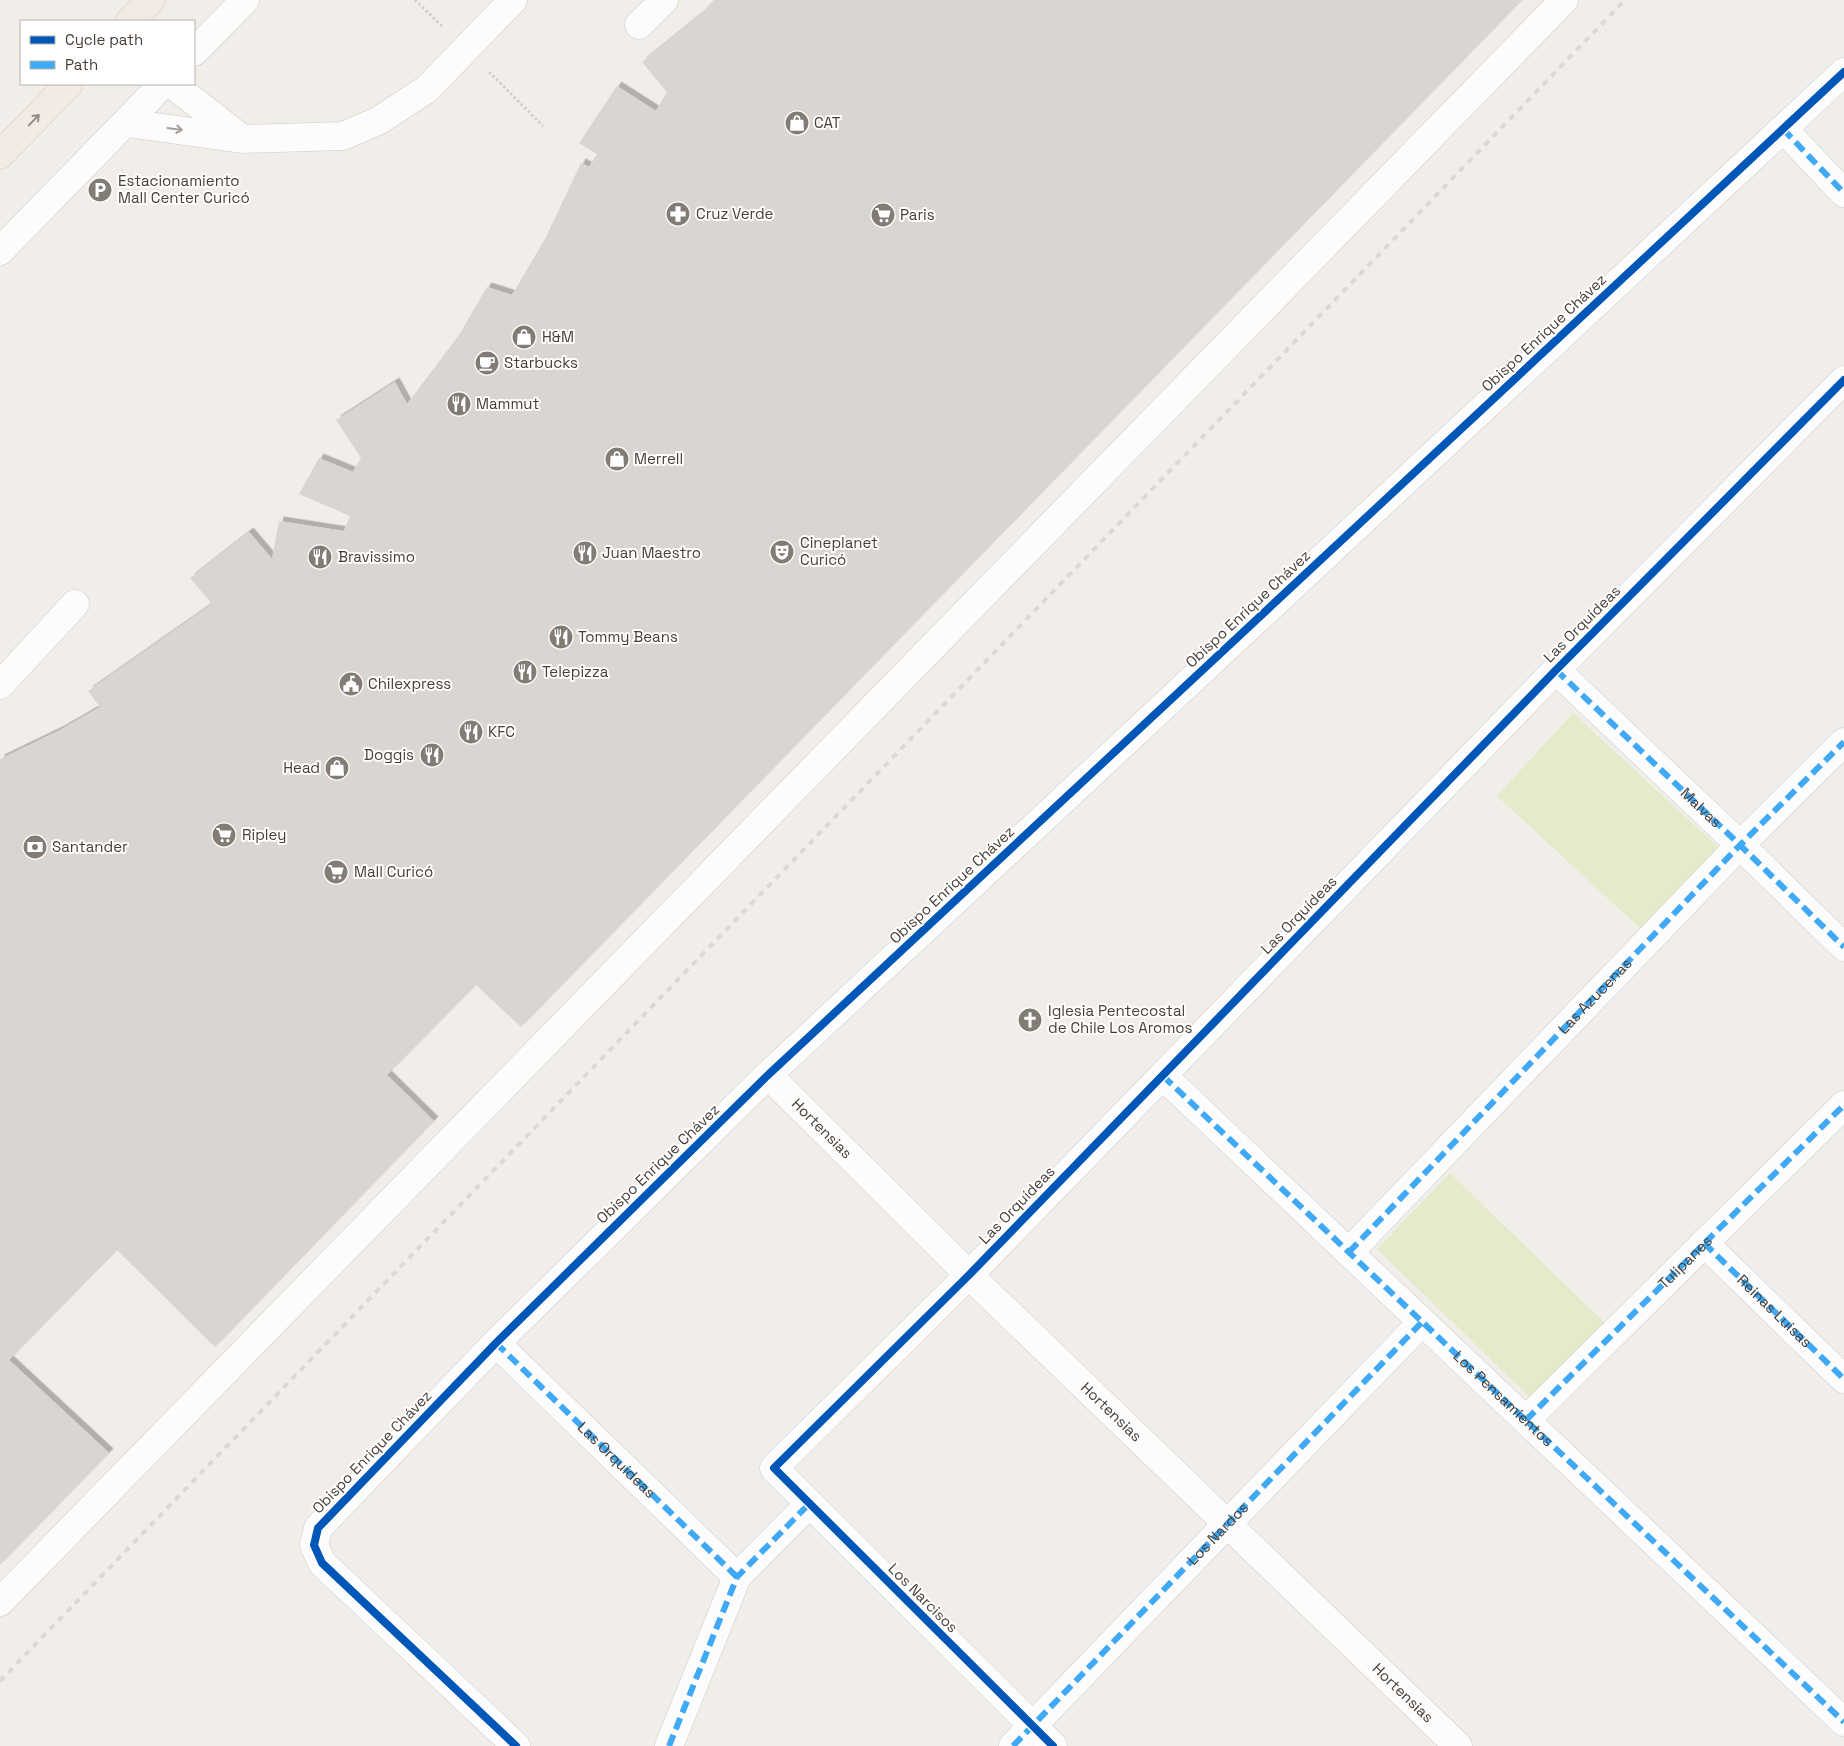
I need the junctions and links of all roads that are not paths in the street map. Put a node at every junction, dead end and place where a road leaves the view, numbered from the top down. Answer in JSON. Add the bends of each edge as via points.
{"nodes":[{"id":1,"x":151,"y":0,"type":"edge"},
{"id":2,"x":245,"y":0,"type":"edge"},
{"id":3,"x":513,"y":0,"type":"edge"},
{"id":4,"x":664,"y":0,"type":"edge"},
{"id":5,"x":1564,"y":0,"type":"edge"},
{"id":6,"x":131,"y":20,"type":"edge"},
{"id":7,"x":639,"y":25,"type":"dead end"},
{"id":8,"x":195,"y":51,"type":"edge"},
{"id":9,"x":1844,"y":72,"type":"edge"},
{"id":10,"x":69,"y":85,"type":"edge"},
{"id":11,"x":162,"y":85,"type":"edge"},
{"id":12,"x":173,"y":85,"type":"edge"},
{"id":13,"x":127,"y":123,"type":"junction"},
{"id":14,"x":1783,"y":129,"type":"junction"},
{"id":15,"x":242,"y":139,"type":"junction"},
{"id":16,"x":0,"y":155,"type":"edge"},
{"id":17,"x":1844,"y":192,"type":"edge"},
{"id":18,"x":0,"y":251,"type":"edge"},
{"id":19,"x":1844,"y":380,"type":"edge"},
{"id":20,"x":76,"y":604,"type":"dead end"},
{"id":21,"x":1556,"y":670,"type":"junction"},
{"id":22,"x":3,"y":675,"type":"edge"},
{"id":23,"x":1844,"y":742,"type":"edge"},
{"id":24,"x":1740,"y":845,"type":"junction"},
{"id":25,"x":1844,"y":947,"type":"edge"},
{"id":26,"x":768,"y":1075,"type":"junction"},
{"id":27,"x":1163,"y":1076,"type":"junction"},
{"id":28,"x":1844,"y":1104,"type":"edge"},
{"id":29,"x":1704,"y":1243,"type":"junction"},
{"id":30,"x":1349,"y":1252,"type":"junction"},
{"id":31,"x":969,"y":1275,"type":"junction"},
{"id":32,"x":1422,"y":1322,"type":"junction"},
{"id":33,"x":496,"y":1342,"type":"junction"},
{"id":34,"x":1844,"y":1379,"type":"edge"},
{"id":35,"x":1526,"y":1420,"type":"junction"},
{"id":36,"x":774,"y":1468,"type":"joint"},
{"id":37,"x":809,"y":1504,"type":"junction"},
{"id":38,"x":1226,"y":1524,"type":"junction"},
{"id":39,"x":737,"y":1577,"type":"junction"},
{"id":40,"x":0,"y":1602,"type":"edge"},
{"id":41,"x":1844,"y":1722,"type":"edge"},
{"id":42,"x":1032,"y":1726,"type":"junction"},
{"id":43,"x":516,"y":1746,"type":"edge"},
{"id":44,"x":669,"y":1746,"type":"edge"},
{"id":45,"x":1013,"y":1746,"type":"edge"},
{"id":46,"x":1053,"y":1746,"type":"edge"},
{"id":47,"x":1458,"y":1746,"type":"edge"}],
"edges":[{"from":1,"to":6,"type":"main road"},
{"from":2,"to":8,"type":"street"},
{"from":3,"to":15,"type":"street","via":[[427,89],[378,122],[343,136]]},
{"from":4,"to":7,"type":"street"},
{"from":5,"to":40,"type":"street"},
{"from":9,"to":14,"type":"street","name":"Obispo Enrique Chávez"},
{"from":16,"to":10,"type":"main road","one_way":true},
{"from":11,"to":13,"type":"street"},
{"from":12,"to":15,"type":"street"},
{"from":13,"to":15,"type":"street","one_way":true},
{"from":13,"to":18,"type":"street"},
{"from":14,"to":17,"type":"street"},
{"from":14,"to":26,"type":"street","name":"Obispo Enrique Chávez"},
{"from":19,"to":21,"type":"street","name":"Las Orquídeas"},
{"from":20,"to":22,"type":"street"},
{"from":21,"to":24,"type":"street","name":"Malvas"},
{"from":21,"to":27,"type":"street","name":"Las Orquídeas"},
{"from":23,"to":24,"type":"street","name":"Las Azucenas"},
{"from":24,"to":25,"type":"street","name":"Malvas"},
{"from":24,"to":30,"type":"street","name":"Las Azucenas"},
{"from":26,"to":31,"type":"street","name":"Hortensias"},
{"from":26,"to":33,"type":"street","name":"Obispo Enrique Chávez"},
{"from":27,"to":30,"type":"street","name":"Los Pensamientos"},
{"from":27,"to":31,"type":"street","name":"Las Orquídeas"},
{"from":28,"to":29,"type":"street","name":"Tulipanes"},
{"from":29,"to":34,"type":"street","name":"Reinas Luisas"},
{"from":29,"to":35,"type":"street","name":"Tulipanes"},
{"from":30,"to":32,"type":"street","name":"Los Pensamientos"},
{"from":31,"to":36,"type":"street","name":"Las Orquídeas"},
{"from":31,"to":38,"type":"street","name":"Hortensias"},
{"from":32,"to":35,"type":"street","name":"Los Pensamientos"},
{"from":32,"to":38,"type":"street","name":"Los Nardos"},
{"from":33,"to":39,"type":"street","name":"Las Orquídeas"},
{"from":33,"to":43,"type":"street","name":"Obispo Enrique Chávez","via":[[318,1528],[314,1545],[322,1563]]},
{"from":35,"to":41,"type":"street","name":"Los Pensamientos"},
{"from":36,"to":37,"type":"street","name":"Los Narcisos"},
{"from":37,"to":39,"type":"street"},
{"from":37,"to":42,"type":"street","name":"Los Narcisos"},
{"from":38,"to":42,"type":"street","name":"Los Nardos"},
{"from":38,"to":47,"type":"street","name":"Hortensias"},
{"from":39,"to":44,"type":"street"},
{"from":42,"to":45,"type":"street","name":"Los Nardos"},
{"from":42,"to":46,"type":"street","name":"Los Narcisos"}]}
